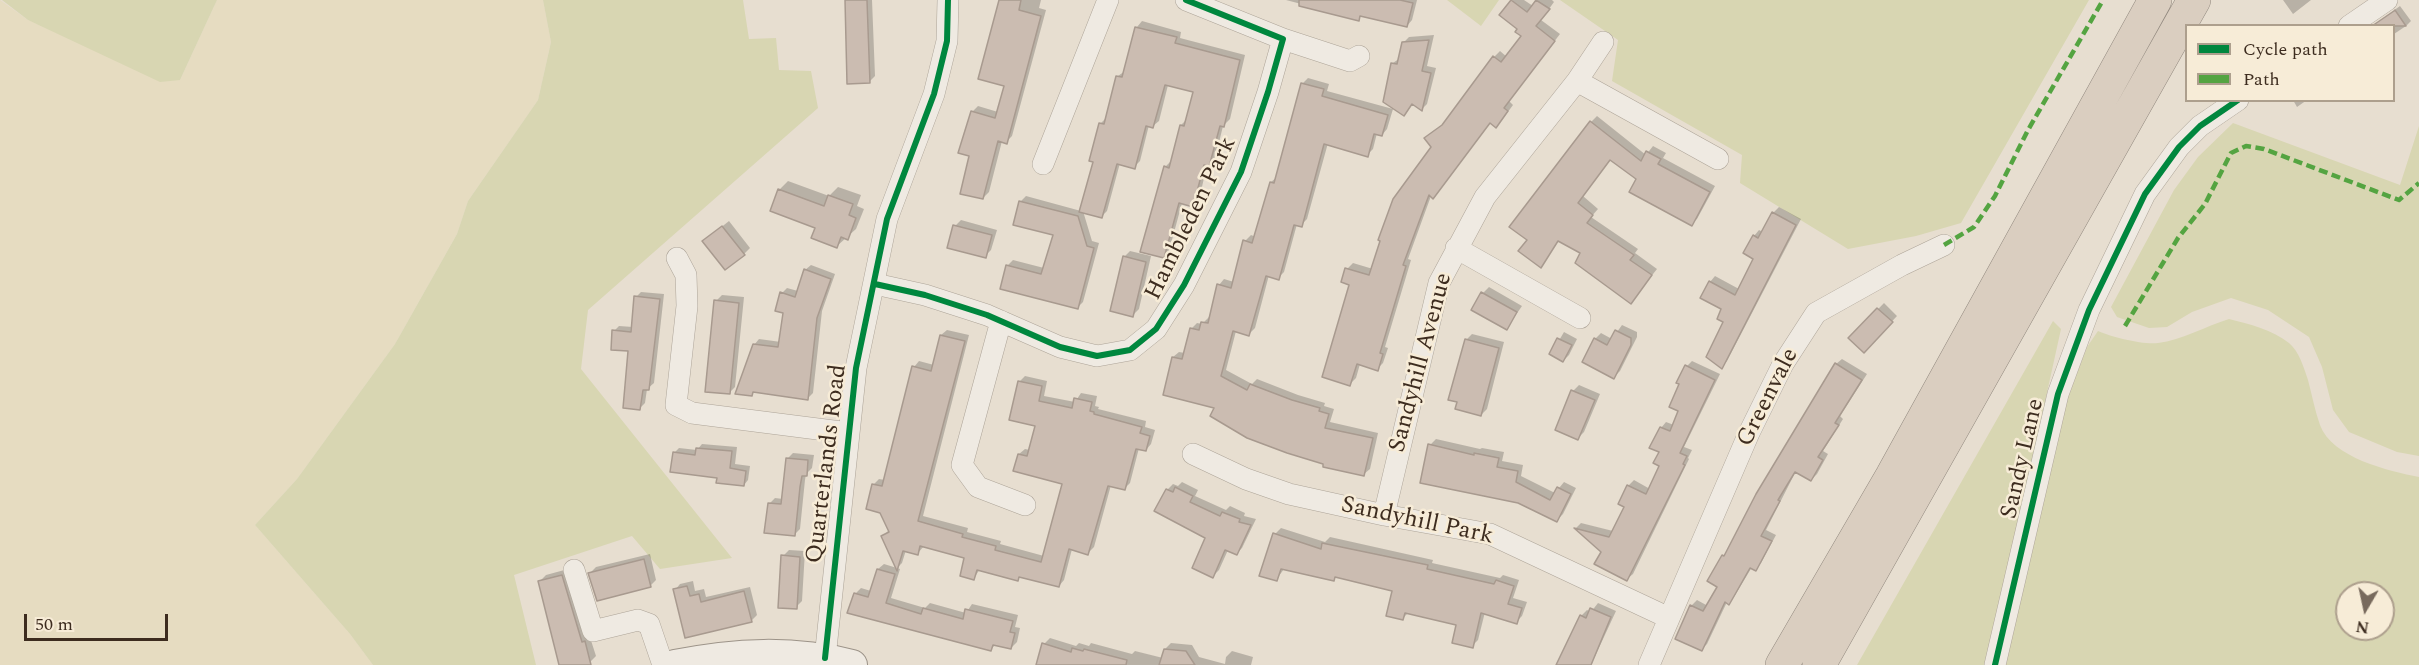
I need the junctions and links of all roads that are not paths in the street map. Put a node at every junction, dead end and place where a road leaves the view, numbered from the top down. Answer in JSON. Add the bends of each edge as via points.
{"nodes":[{"id":1,"x":948,"y":0,"type":"edge"},
{"id":2,"x":1108,"y":0,"type":"edge"},
{"id":3,"x":1186,"y":0,"type":"edge"},
{"id":4,"x":2149,"y":0,"type":"edge"},
{"id":5,"x":2155,"y":0,"type":"edge"},
{"id":6,"x":2194,"y":0,"type":"edge"},
{"id":7,"x":2387,"y":0,"type":"edge"},
{"id":8,"x":2352,"y":24,"type":"edge"},
{"id":9,"x":1283,"y":39,"type":"junction"},
{"id":10,"x":1603,"y":42,"type":"dead end"},
{"id":11,"x":1359,"y":56,"type":"dead end"},
{"id":12,"x":2116,"y":70,"type":"junction"},
{"id":13,"x":1577,"y":81,"type":"junction"},
{"id":14,"x":2235,"y":102,"type":"edge"},
{"id":15,"x":1718,"y":159,"type":"dead end"},
{"id":16,"x":1043,"y":164,"type":"dead end"},
{"id":17,"x":1944,"y":245,"type":"dead end"},
{"id":18,"x":1456,"y":248,"type":"junction"},
{"id":19,"x":677,"y":258,"type":"dead end"},
{"id":20,"x":875,"y":284,"type":"junction"},
{"id":21,"x":1580,"y":318,"type":"dead end"},
{"id":22,"x":1000,"y":321,"type":"junction"},
{"id":23,"x":849,"y":433,"type":"junction"},
{"id":24,"x":1193,"y":454,"type":"dead end"},
{"id":25,"x":1025,"y":506,"type":"dead end"},
{"id":26,"x":1384,"y":515,"type":"junction"},
{"id":27,"x":574,"y":570,"type":"dead end"},
{"id":28,"x":1669,"y":618,"type":"junction"},
{"id":29,"x":838,"y":661,"type":"edge"},
{"id":30,"x":663,"y":665,"type":"edge"},
{"id":31,"x":675,"y":665,"type":"edge"},
{"id":32,"x":1649,"y":665,"type":"edge"},
{"id":33,"x":1782,"y":665,"type":"edge"},
{"id":34,"x":1819,"y":665,"type":"edge"},
{"id":35,"x":1995,"y":665,"type":"edge"}],
"edges":[{"from":1,"to":20,"type":"street","name":"Quarterlands Road","via":[[947,41],[934,94],[887,219]]},
{"from":2,"to":16,"type":"street"},
{"from":3,"to":9,"type":"street"},
{"from":4,"to":12,"type":"highway"},
{"from":5,"to":12,"type":"highway"},
{"from":6,"to":34,"type":"highway"},
{"from":7,"to":8,"type":"street"},
{"from":9,"to":11,"type":"street","via":[[1350,61]]},
{"from":9,"to":22,"type":"street","name":"Hambleden Park","via":[[1241,172],[1184,285],[1156,328],[1131,350],[1097,356],[1060,347]]},
{"from":10,"to":13,"type":"street","name":"Sandyhill Avenue"},
{"from":12,"to":33,"type":"highway","via":[[1892,476]]},
{"from":13,"to":15,"type":"street"},
{"from":13,"to":18,"type":"street","name":"Sandyhill Avenue","via":[[1501,175]]},
{"from":14,"to":35,"type":"street","name":"Sandy Lane","via":[[2200,126],[2179,147],[2145,194],[2089,310],[2058,394]]},
{"from":17,"to":28,"type":"street","name":"Greenvale","via":[[1816,313],[1783,364],[1749,434]]},
{"from":18,"to":21,"type":"street"},
{"from":18,"to":26,"type":"street","name":"Sandyhill Avenue","via":[[1439,283]]},
{"from":19,"to":23,"type":"street","via":[[686,275],[687,306],[676,405],[692,413]]},
{"from":20,"to":22,"type":"street","name":"Hambleden Park","via":[[925,295]]},
{"from":20,"to":23,"type":"street","name":"Quarterlands Road","via":[[856,368]]},
{"from":22,"to":25,"type":"street","via":[[963,465],[978,487]]},
{"from":23,"to":29,"type":"street","name":"Quarterlands Road"},
{"from":24,"to":26,"type":"street","name":"Sandyhill Park","via":[[1289,494]]},
{"from":26,"to":28,"type":"street","name":"Sandyhill Park","via":[[1490,534]]},
{"from":27,"to":30,"type":"street","via":[[593,631],[638,620],[649,624]]},
{"from":28,"to":32,"type":"street","name":"Greenvale"},
{"from":29,"to":31,"type":"main road","via":[[747,654]]}]}
